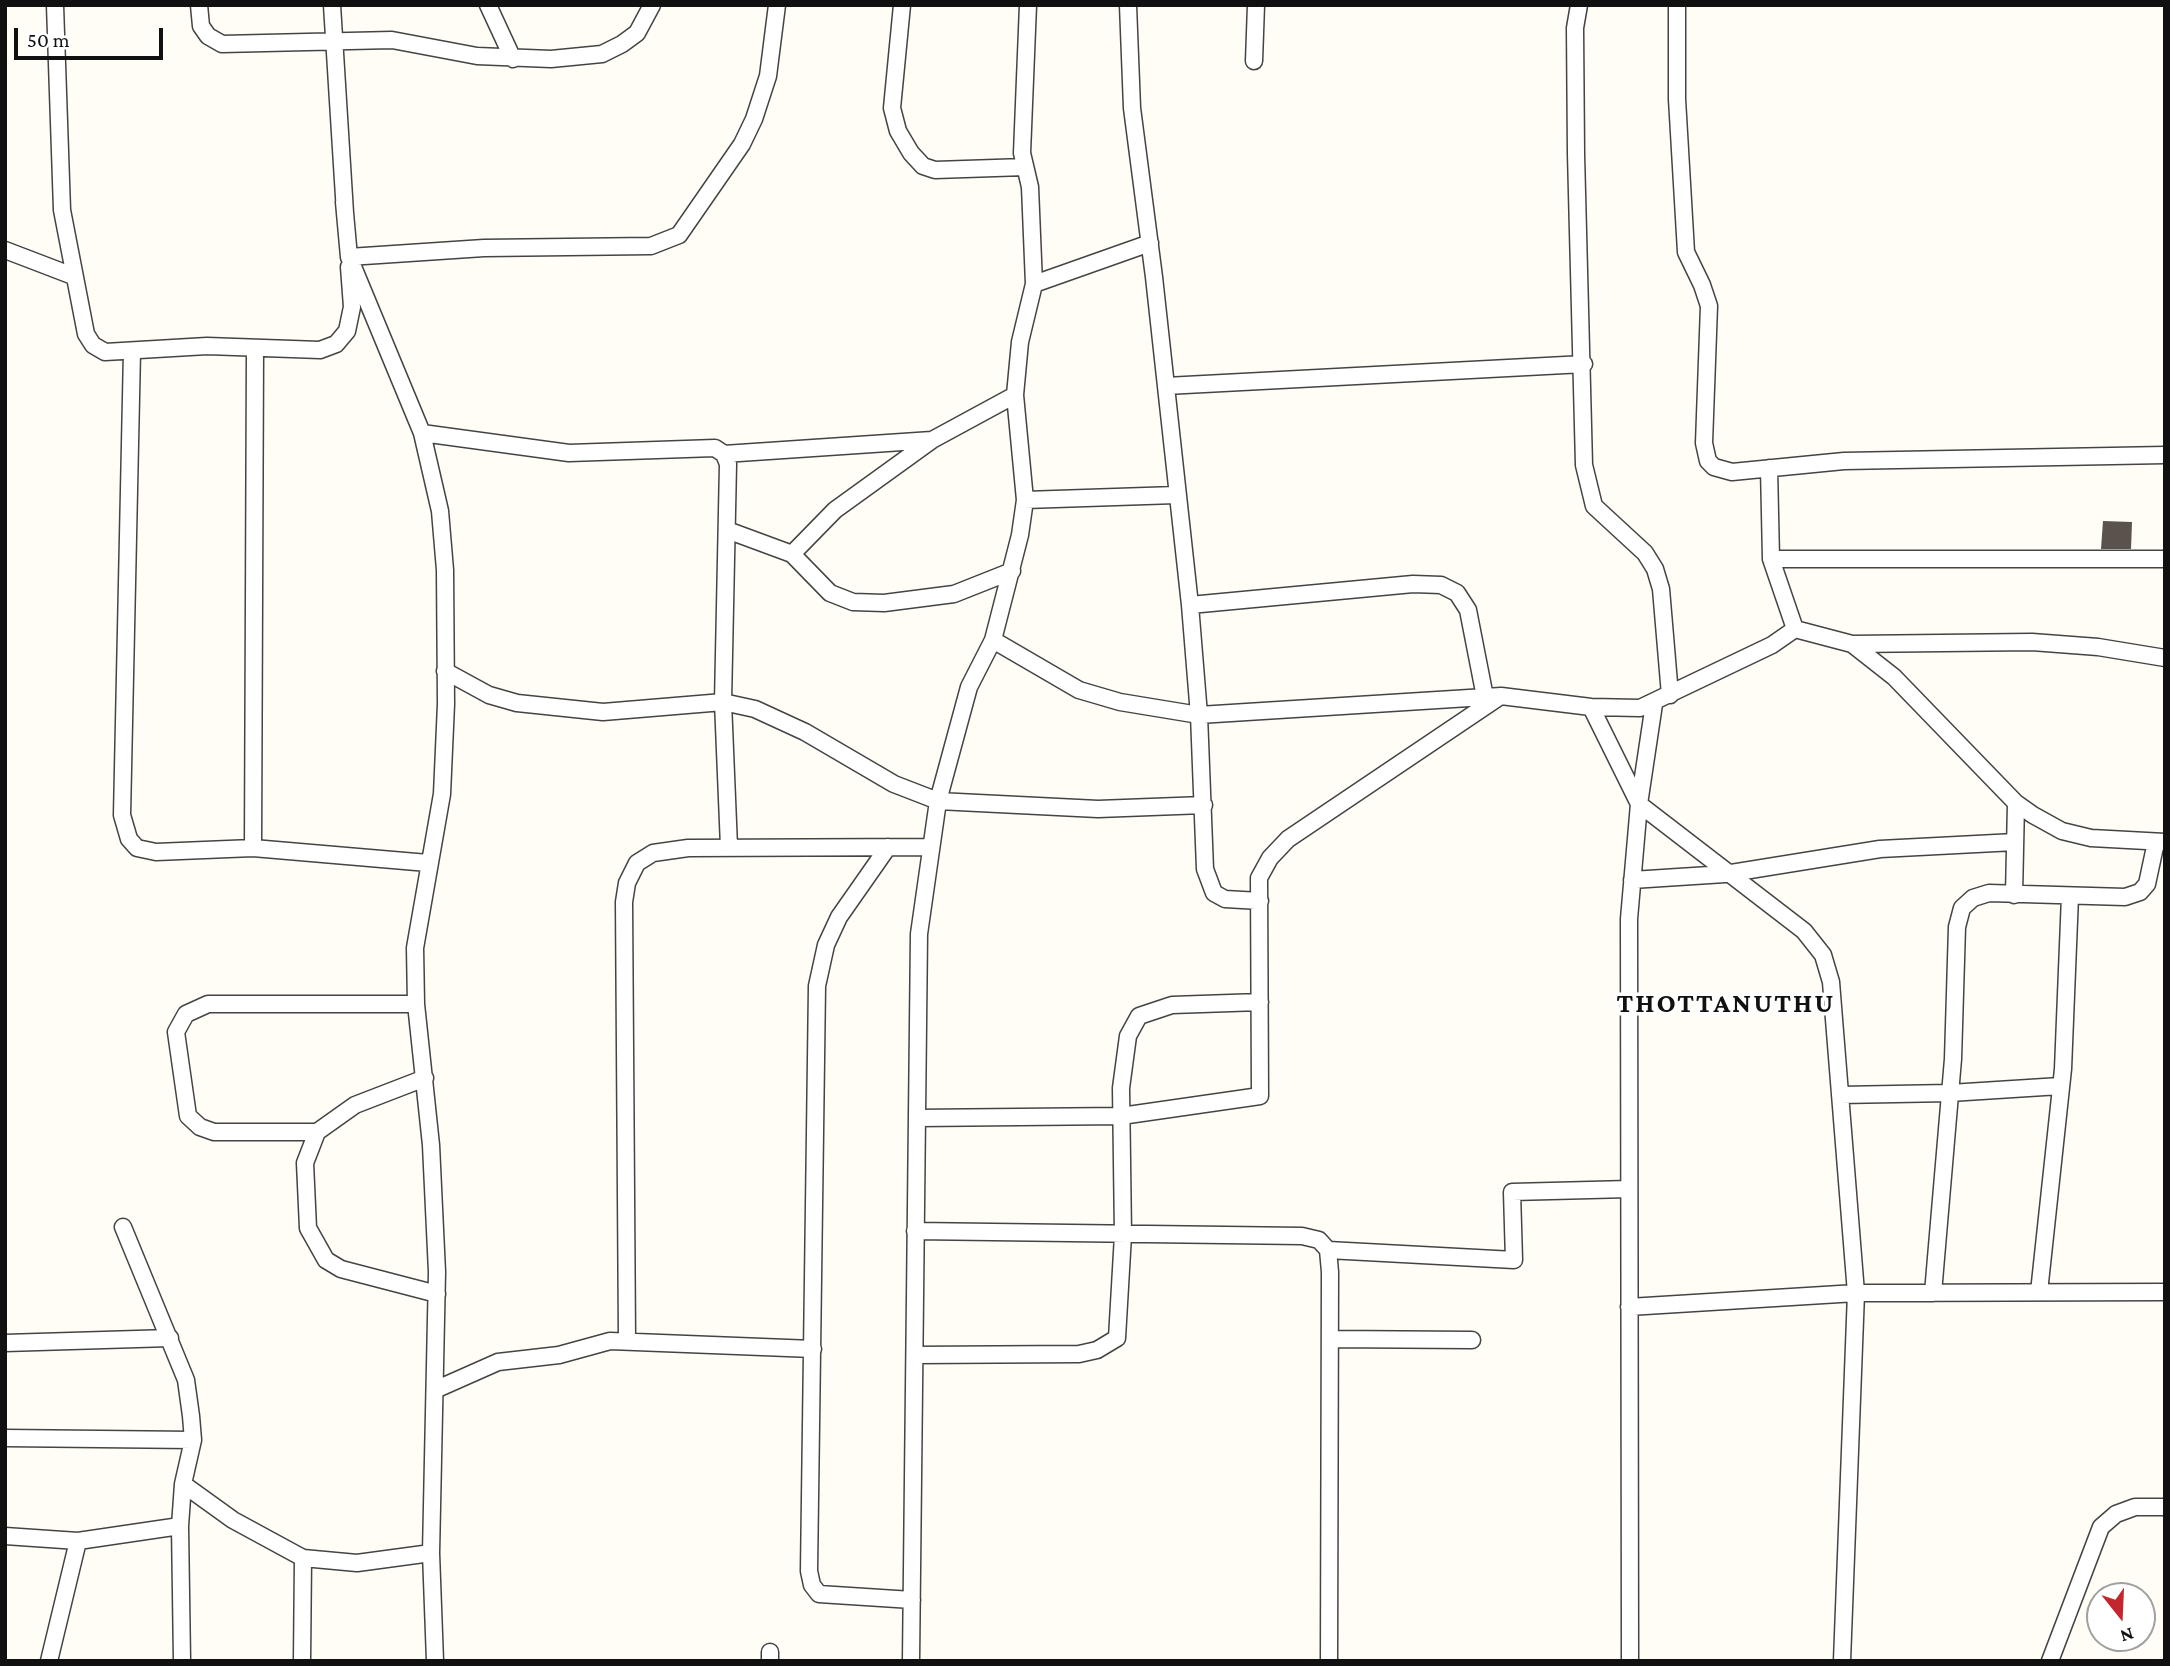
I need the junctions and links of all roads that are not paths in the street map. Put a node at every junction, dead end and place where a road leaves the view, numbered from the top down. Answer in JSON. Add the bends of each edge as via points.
{"nodes":[{"id":1,"x":55,"y":5,"type":"edge"},
{"id":2,"x":199,"y":5,"type":"edge"},
{"id":3,"x":332,"y":5,"type":"edge"},
{"id":4,"x":488,"y":5,"type":"edge"},
{"id":5,"x":652,"y":5,"type":"edge"},
{"id":6,"x":777,"y":5,"type":"edge"},
{"id":7,"x":902,"y":5,"type":"edge"},
{"id":8,"x":1028,"y":5,"type":"edge"},
{"id":9,"x":1128,"y":5,"type":"edge"},
{"id":10,"x":1256,"y":5,"type":"edge"},
{"id":11,"x":1579,"y":5,"type":"edge"},
{"id":12,"x":1677,"y":5,"type":"edge"},
{"id":13,"x":333,"y":42,"type":"junction"},
{"id":14,"x":513,"y":59,"type":"junction"},
{"id":15,"x":1254,"y":61,"type":"dead end"},
{"id":16,"x":1025,"y":167,"type":"junction"},
{"id":17,"x":344,"y":202,"type":"junction"},
{"id":18,"x":1150,"y":243,"type":"junction"},
{"id":19,"x":5,"y":250,"type":"edge"},
{"id":20,"x":349,"y":257,"type":"junction"},
{"id":21,"x":73,"y":276,"type":"junction"},
{"id":22,"x":1034,"y":284,"type":"junction"},
{"id":23,"x":255,"y":349,"type":"junction"},
{"id":24,"x":132,"y":351,"type":"junction"},
{"id":25,"x":1584,"y":364,"type":"junction"},
{"id":26,"x":1166,"y":386,"type":"junction"},
{"id":27,"x":1014,"y":395,"type":"junction"},
{"id":28,"x":422,"y":433,"type":"junction"},
{"id":29,"x":932,"y":440,"type":"junction"},
{"id":30,"x":723,"y":454,"type":"junction"},
{"id":31,"x":2165,"y":455,"type":"edge"},
{"id":32,"x":1769,"y":468,"type":"junction"},
{"id":33,"x":1176,"y":495,"type":"junction"},
{"id":34,"x":1025,"y":500,"type":"junction"},
{"id":35,"x":727,"y":530,"type":"junction"},
{"id":36,"x":792,"y":554,"type":"junction"},
{"id":37,"x":1771,"y":559,"type":"junction"},
{"id":38,"x":2165,"y":559,"type":"edge"},
{"id":39,"x":1012,"y":571,"type":"junction"},
{"id":40,"x":1190,"y":605,"type":"junction"},
{"id":41,"x":1795,"y":629,"type":"junction"},
{"id":42,"x":993,"y":639,"type":"junction"},
{"id":43,"x":1852,"y":644,"type":"junction"},
{"id":44,"x":2165,"y":658,"type":"edge"},
{"id":45,"x":445,"y":671,"type":"junction"},
{"id":46,"x":1670,"y":695,"type":"junction"},
{"id":47,"x":1493,"y":696,"type":"junction"},
{"id":48,"x":723,"y":702,"type":"junction"},
{"id":49,"x":1654,"y":704,"type":"junction"},
{"id":50,"x":1591,"y":707,"type":"junction"},
{"id":51,"x":1199,"y":715,"type":"junction"},
{"id":52,"x":938,"y":802,"type":"junction"},
{"id":53,"x":2015,"y":803,"type":"junction"},
{"id":54,"x":1639,"y":804,"type":"junction"},
{"id":55,"x":1204,"y":805,"type":"junction"},
{"id":56,"x":2015,"y":842,"type":"junction"},
{"id":57,"x":2161,"y":842,"type":"edge"},
{"id":58,"x":729,"y":847,"type":"junction"},
{"id":59,"x":888,"y":847,"type":"junction"},
{"id":60,"x":931,"y":847,"type":"junction"},
{"id":61,"x":253,"y":849,"type":"junction"},
{"id":62,"x":428,"y":863,"type":"junction"},
{"id":63,"x":1725,"y":874,"type":"junction"},
{"id":64,"x":1632,"y":880,"type":"junction"},
{"id":65,"x":2014,"y":895,"type":"junction"},
{"id":66,"x":2070,"y":896,"type":"junction"},
{"id":67,"x":1260,"y":901,"type":"junction"},
{"id":68,"x":1260,"y":1002,"type":"junction"},
{"id":69,"x":416,"y":1004,"type":"junction"},
{"id":70,"x":425,"y":1078,"type":"junction"},
{"id":71,"x":2060,"y":1086,"type":"junction"},
{"id":72,"x":1950,"y":1093,"type":"junction"},
{"id":73,"x":1840,"y":1095,"type":"junction"},
{"id":74,"x":1121,"y":1116,"type":"junction"},
{"id":75,"x":917,"y":1118,"type":"junction"},
{"id":76,"x":317,"y":1132,"type":"junction"},
{"id":77,"x":1629,"y":1189,"type":"junction"},
{"id":78,"x":123,"y":1227,"type":"dead end"},
{"id":79,"x":915,"y":1231,"type":"junction"},
{"id":80,"x":1123,"y":1235,"type":"junction"},
{"id":81,"x":1328,"y":1250,"type":"junction"},
{"id":82,"x":2039,"y":1292,"type":"junction"},
{"id":83,"x":2165,"y":1292,"type":"edge"},
{"id":84,"x":1856,"y":1293,"type":"junction"},
{"id":85,"x":1933,"y":1293,"type":"junction"},
{"id":86,"x":437,"y":1294,"type":"junction"},
{"id":87,"x":1629,"y":1307,"type":"junction"},
{"id":88,"x":170,"y":1338,"type":"junction"},
{"id":89,"x":1330,"y":1339,"type":"junction"},
{"id":90,"x":627,"y":1340,"type":"junction"},
{"id":91,"x":1472,"y":1340,"type":"dead end"},
{"id":92,"x":5,"y":1343,"type":"edge"},
{"id":93,"x":813,"y":1349,"type":"junction"},
{"id":94,"x":915,"y":1355,"type":"junction"},
{"id":95,"x":437,"y":1389,"type":"junction"},
{"id":96,"x":5,"y":1438,"type":"edge"},
{"id":97,"x":193,"y":1440,"type":"junction"},
{"id":98,"x":183,"y":1484,"type":"junction"},
{"id":99,"x":2165,"y":1507,"type":"edge"},
{"id":100,"x":180,"y":1526,"type":"junction"},
{"id":101,"x":5,"y":1536,"type":"edge"},
{"id":102,"x":78,"y":1541,"type":"junction"},
{"id":103,"x":431,"y":1553,"type":"junction"},
{"id":104,"x":303,"y":1558,"type":"junction"},
{"id":105,"x":912,"y":1600,"type":"junction"},
{"id":106,"x":49,"y":1661,"type":"edge"},
{"id":107,"x":182,"y":1661,"type":"edge"},
{"id":108,"x":302,"y":1661,"type":"edge"},
{"id":109,"x":435,"y":1661,"type":"edge"},
{"id":110,"x":911,"y":1661,"type":"edge"},
{"id":111,"x":1329,"y":1661,"type":"edge"},
{"id":112,"x":1630,"y":1661,"type":"edge"},
{"id":113,"x":1842,"y":1661,"type":"edge"},
{"id":114,"x":2050,"y":1661,"type":"edge"}],
"edges":[{"from":1,"to":21,"type":"street","via":[[62,210]]},
{"from":2,"to":13,"type":"street","via":[[201,26],[222,44]]},
{"from":3,"to":13,"type":"street"},
{"from":4,"to":14,"type":"street"},
{"from":5,"to":14,"type":"street","via":[[637,33],[602,54]]},
{"from":6,"to":20,"type":"street","via":[[768,76],[754,118],[742,144],[679,236],[650,246],[484,248]]},
{"from":7,"to":16,"type":"street","via":[[892,108],[911,153],[923,166],[935,170]]},
{"from":8,"to":16,"type":"street"},
{"from":9,"to":18,"type":"street","via":[[1132,108]]},
{"from":10,"to":15,"type":"street"},
{"from":11,"to":25,"type":"street","via":[[1575,28],[1576,154]]},
{"from":12,"to":32,"type":"street","via":[[1686,252],[1709,306],[1704,443],[1714,467],[1732,472]]},
{"from":13,"to":14,"type":"street","via":[[392,40]]},
{"from":13,"to":17,"type":"street"},
{"from":16,"to":22,"type":"street","via":[[1035,236]]},
{"from":17,"to":20,"type":"street"},
{"from":17,"to":23,"type":"street","via":[[352,307],[348,331],[336,344],[320,350]]},
{"from":18,"to":22,"type":"street"},
{"from":18,"to":26,"type":"street"},
{"from":19,"to":21,"type":"street"},
{"from":20,"to":28,"type":"street"},
{"from":21,"to":24,"type":"street","via":[[86,334],[93,345],[105,352]]},
{"from":22,"to":27,"type":"street"},
{"from":23,"to":24,"type":"street","via":[[207,346]]},
{"from":23,"to":61,"type":"street"},
{"from":24,"to":61,"type":"street","via":[[122,815],[129,839],[137,848],[156,852]]},
{"from":25,"to":26,"type":"street"},
{"from":25,"to":46,"type":"street","via":[[1584,465],[1589,494],[1594,506],[1645,553],[1655,569],[1661,589]]},
{"from":26,"to":33,"type":"street"},
{"from":27,"to":29,"type":"street"},
{"from":27,"to":34,"type":"street"},
{"from":28,"to":30,"type":"street","via":[[569,453],[715,448]]},
{"from":28,"to":45,"type":"street","via":[[440,511]]},
{"from":29,"to":30,"type":"street"},
{"from":29,"to":36,"type":"street","via":[[835,510]]},
{"from":30,"to":35,"type":"street","via":[[728,464]]},
{"from":31,"to":32,"type":"street","via":[[1844,461]]},
{"from":32,"to":37,"type":"street"},
{"from":33,"to":34,"type":"street"},
{"from":33,"to":40,"type":"street"},
{"from":34,"to":39,"type":"street"},
{"from":35,"to":36,"type":"street"},
{"from":35,"to":48,"type":"street"},
{"from":36,"to":39,"type":"street","via":[[830,593],[853,601],[884,603],[954,594]]},
{"from":37,"to":38,"type":"street"},
{"from":37,"to":41,"type":"street"},
{"from":39,"to":42,"type":"street"},
{"from":40,"to":47,"type":"street","via":[[1441,585],[1457,593],[1468,610]]},
{"from":40,"to":51,"type":"street"},
{"from":41,"to":43,"type":"street"},
{"from":41,"to":46,"type":"street"},
{"from":42,"to":51,"type":"street","via":[[1079,690]]},
{"from":42,"to":52,"type":"street","via":[[969,687]]},
{"from":43,"to":44,"type":"street","via":[[2032,642]]},
{"from":43,"to":53,"type":"street","via":[[1894,677]]},
{"from":45,"to":48,"type":"street","via":[[489,695],[560,709],[603,712]]},
{"from":45,"to":62,"type":"street","via":[[442,794]]},
{"from":46,"to":49,"type":"street"},
{"from":47,"to":50,"type":"street"},
{"from":47,"to":51,"type":"street"},
{"from":47,"to":67,"type":"street","via":[[1288,839],[1269,858],[1259,878]]},
{"from":48,"to":52,"type":"street","via":[[805,732],[894,784]]},
{"from":48,"to":58,"type":"street"},
{"from":49,"to":50,"type":"street"},
{"from":49,"to":54,"type":"street"},
{"from":50,"to":54,"type":"street"},
{"from":51,"to":55,"type":"street"},
{"from":52,"to":55,"type":"street","via":[[1098,809]]},
{"from":52,"to":60,"type":"street"},
{"from":53,"to":56,"type":"street"},
{"from":53,"to":57,"type":"street","via":[[2062,831],[2091,838]]},
{"from":54,"to":63,"type":"street"},
{"from":54,"to":64,"type":"street"},
{"from":55,"to":67,"type":"street","via":[[1205,869],[1214,892],[1225,899]]},
{"from":56,"to":63,"type":"street","via":[[1880,849]]},
{"from":56,"to":65,"type":"street"},
{"from":57,"to":66,"type":"street","via":[[2140,892],[2125,897]]},
{"from":58,"to":59,"type":"street"},
{"from":58,"to":90,"type":"street","via":[[653,853],[637,863],[627,883]]},
{"from":59,"to":60,"type":"street"},
{"from":59,"to":93,"type":"street","via":[[839,917],[826,945],[817,986]]},
{"from":60,"to":75,"type":"street","via":[[919,934]]},
{"from":61,"to":62,"type":"street"},
{"from":62,"to":69,"type":"street","via":[[415,948]]},
{"from":63,"to":64,"type":"street"},
{"from":63,"to":73,"type":"street","via":[[1804,931],[1824,955],[1831,982]]},
{"from":64,"to":77,"type":"street"},
{"from":65,"to":66,"type":"street"},
{"from":65,"to":72,"type":"street","via":[[1989,893],[1962,908],[1957,927]]},
{"from":66,"to":71,"type":"street"},
{"from":67,"to":68,"type":"street"},
{"from":68,"to":74,"type":"street","via":[[1172,1005],[1139,1016],[1128,1036]]},
{"from":68,"to":74,"type":"street","via":[[1260,1096]]},
{"from":69,"to":70,"type":"street"},
{"from":69,"to":76,"type":"street","via":[[208,1004],[186,1014],[176,1032],[188,1116],[200,1127],[214,1132]]},
{"from":70,"to":76,"type":"street","via":[[355,1105]]},
{"from":70,"to":86,"type":"street"},
{"from":71,"to":72,"type":"street"},
{"from":71,"to":82,"type":"street"},
{"from":72,"to":73,"type":"street"},
{"from":72,"to":85,"type":"street"},
{"from":73,"to":84,"type":"street"},
{"from":74,"to":75,"type":"street"},
{"from":74,"to":80,"type":"street"},
{"from":75,"to":79,"type":"street"},
{"from":76,"to":86,"type":"street","via":[[305,1163],[308,1228],[326,1260],[341,1269]]},
{"from":77,"to":81,"type":"street","via":[[1512,1192],[1514,1260]]},
{"from":77,"to":87,"type":"street"},
{"from":78,"to":88,"type":"street"},
{"from":79,"to":80,"type":"street"},
{"from":79,"to":94,"type":"street"},
{"from":80,"to":81,"type":"street","via":[[1302,1236],[1319,1240]]},
{"from":80,"to":94,"type":"street","via":[[1120,1328],[1111,1344],[1079,1354]]},
{"from":81,"to":89,"type":"street"},
{"from":82,"to":83,"type":"street"},
{"from":82,"to":85,"type":"street"},
{"from":84,"to":85,"type":"street"},
{"from":84,"to":87,"type":"street"},
{"from":84,"to":113,"type":"street"},
{"from":86,"to":95,"type":"street"},
{"from":87,"to":112,"type":"street"},
{"from":88,"to":92,"type":"street"},
{"from":88,"to":97,"type":"street","via":[[186,1380]]},
{"from":89,"to":91,"type":"street"},
{"from":89,"to":111,"type":"street"},
{"from":90,"to":93,"type":"street"},
{"from":90,"to":95,"type":"street","via":[[498,1362]]},
{"from":93,"to":105,"type":"street","via":[[812,1585],[819,1594],[829,1596]]},
{"from":94,"to":105,"type":"street"},
{"from":95,"to":103,"type":"street"},
{"from":96,"to":97,"type":"street"},
{"from":97,"to":98,"type":"street"},
{"from":98,"to":100,"type":"street"},
{"from":98,"to":104,"type":"street","via":[[233,1520]]},
{"from":99,"to":114,"type":"street","via":[[2135,1507],[2116,1514],[2101,1527]]},
{"from":100,"to":102,"type":"street"},
{"from":100,"to":107,"type":"street"},
{"from":101,"to":102,"type":"street"},
{"from":102,"to":106,"type":"street"},
{"from":103,"to":104,"type":"street","via":[[357,1563]]},
{"from":103,"to":109,"type":"street"},
{"from":104,"to":108,"type":"street"},
{"from":105,"to":110,"type":"street"}]}
